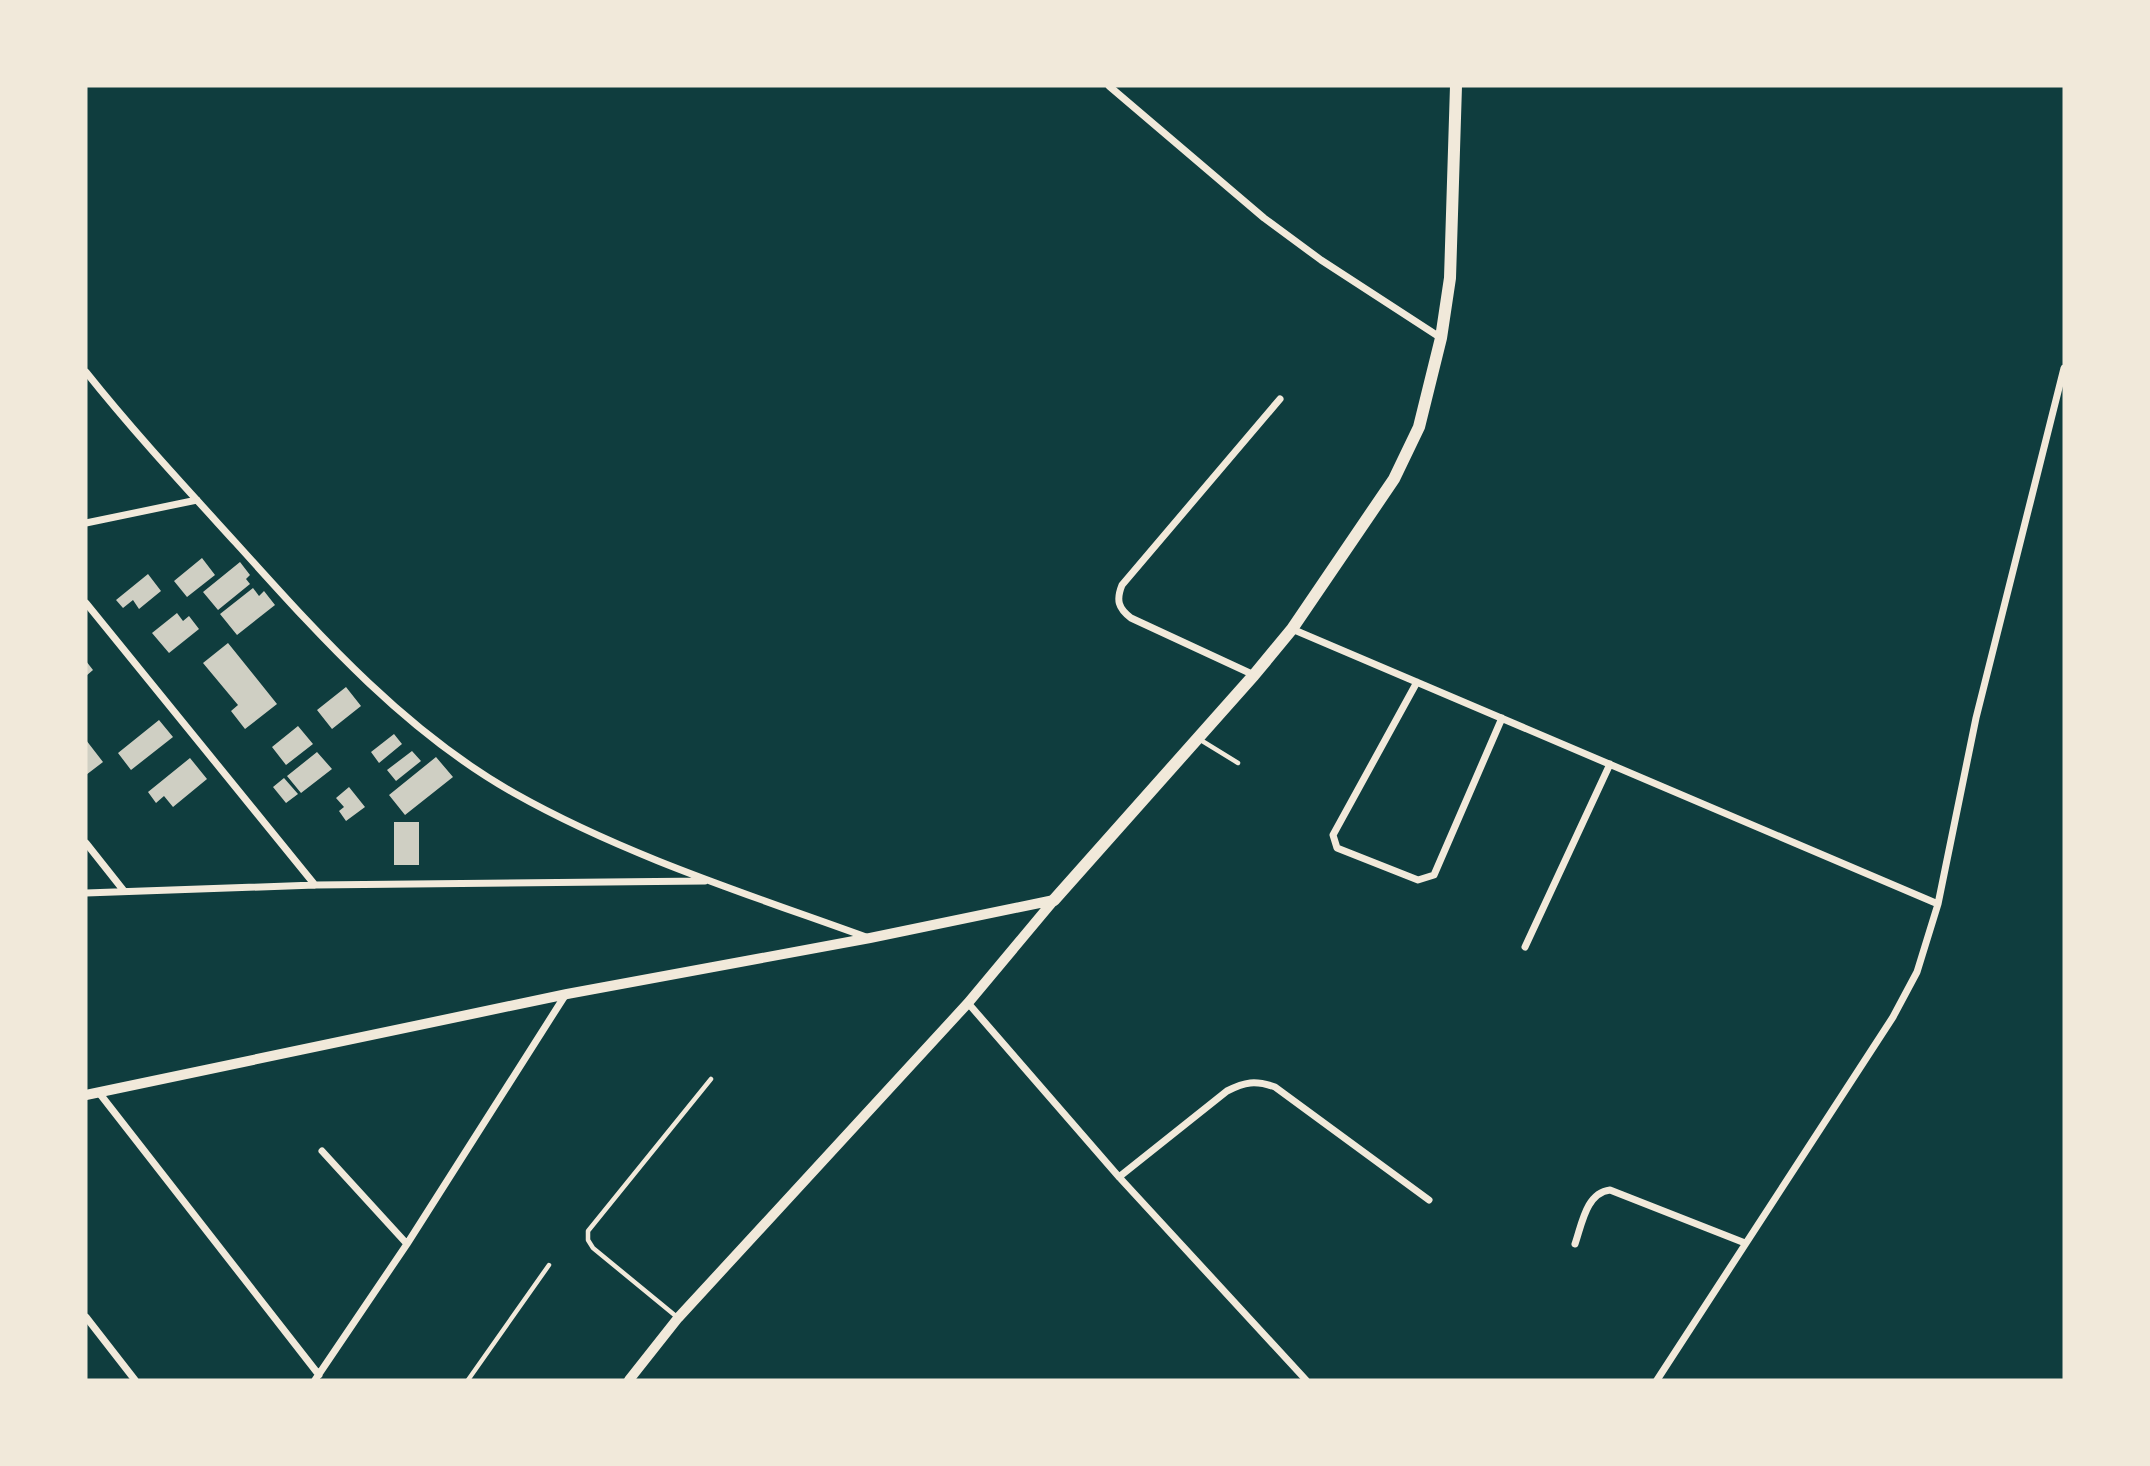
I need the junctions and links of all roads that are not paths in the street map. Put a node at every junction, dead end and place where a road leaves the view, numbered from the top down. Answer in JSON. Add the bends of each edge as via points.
{"nodes":[{"id":1,"x":1109,"y":86,"type":"edge"},
{"id":2,"x":1456,"y":86,"type":"edge"},
{"id":3,"x":1441,"y":338,"type":"junction"},
{"id":4,"x":2064,"y":368,"type":"edge"},
{"id":5,"x":86,"y":372,"type":"edge"},
{"id":6,"x":96,"y":385,"type":"junction"},
{"id":7,"x":86,"y":387,"type":"edge"},
{"id":8,"x":1280,"y":399,"type":"dead end"},
{"id":9,"x":197,"y":500,"type":"junction"},
{"id":10,"x":86,"y":523,"type":"edge"},
{"id":11,"x":86,"y":603,"type":"edge"},
{"id":12,"x":1292,"y":629,"type":"junction"},
{"id":13,"x":1254,"y":676,"type":"junction"},
{"id":14,"x":1417,"y":682,"type":"junction"},
{"id":15,"x":1502,"y":718,"type":"junction"},
{"id":16,"x":1199,"y":738,"type":"junction"},
{"id":17,"x":1238,"y":763,"type":"dead end"},
{"id":18,"x":1610,"y":764,"type":"junction"},
{"id":19,"x":86,"y":843,"type":"edge"},
{"id":20,"x":710,"y":881,"type":"junction"},
{"id":21,"x":315,"y":885,"type":"junction"},
{"id":22,"x":124,"y":891,"type":"junction"},
{"id":23,"x":86,"y":893,"type":"edge"},
{"id":24,"x":1054,"y":900,"type":"junction"},
{"id":25,"x":1938,"y":904,"type":"junction"},
{"id":26,"x":870,"y":938,"type":"junction"},
{"id":27,"x":1525,"y":947,"type":"dead end"},
{"id":28,"x":567,"y":994,"type":"junction"},
{"id":29,"x":968,"y":1003,"type":"junction"},
{"id":30,"x":710,"y":1079,"type":"dead end"},
{"id":31,"x":100,"y":1094,"type":"junction"},
{"id":32,"x":86,"y":1096,"type":"edge"},
{"id":33,"x":322,"y":1151,"type":"dead end"},
{"id":34,"x":1119,"y":1177,"type":"junction"},
{"id":35,"x":1429,"y":1200,"type":"dead end"},
{"id":36,"x":1745,"y":1243,"type":"junction"},
{"id":37,"x":407,"y":1244,"type":"junction"},
{"id":38,"x":1575,"y":1244,"type":"dead end"},
{"id":39,"x":549,"y":1265,"type":"dead end"},
{"id":40,"x":86,"y":1317,"type":"edge"},
{"id":41,"x":678,"y":1318,"type":"junction"},
{"id":42,"x":317,"y":1378,"type":"edge"},
{"id":43,"x":135,"y":1380,"type":"edge"},
{"id":44,"x":468,"y":1380,"type":"edge"},
{"id":45,"x":629,"y":1380,"type":"edge"},
{"id":46,"x":1306,"y":1380,"type":"edge"},
{"id":47,"x":1657,"y":1380,"type":"edge"}],
"edges":[{"from":1,"to":3,"type":"street","via":[[1264,218]]},
{"from":2,"to":3,"type":"main road","via":[[1451,278]]},
{"from":3,"to":12,"type":"main road","via":[[1419,427],[1394,480]]},
{"from":4,"to":25,"type":"street","via":[[1976,718]]},
{"from":5,"to":6,"type":"street"},
{"from":6,"to":7,"type":"street"},
{"from":6,"to":9,"type":"street"},
{"from":8,"to":13,"type":"street","via":[[1122,585],[1117,598],[1121,610],[1131,618]]},
{"from":9,"to":10,"type":"street"},
{"from":9,"to":20,"type":"street","via":[[331,648],[444,747],[513,793]]},
{"from":11,"to":21,"type":"street"},
{"from":12,"to":13,"type":"main road"},
{"from":12,"to":14,"type":"street"},
{"from":13,"to":16,"type":"main road"},
{"from":14,"to":15,"type":"street"},
{"from":14,"to":15,"type":"street","via":[[1333,835],[1337,848],[1418,880],[1434,875]]},
{"from":15,"to":18,"type":"street"},
{"from":16,"to":17,"type":"lane"},
{"from":16,"to":24,"type":"main road"},
{"from":18,"to":25,"type":"street"},
{"from":18,"to":27,"type":"street"},
{"from":19,"to":22,"type":"street"},
{"from":20,"to":21,"type":"street"},
{"from":20,"to":26,"type":"street"},
{"from":21,"to":22,"type":"street"},
{"from":22,"to":23,"type":"street"},
{"from":24,"to":26,"type":"street"},
{"from":24,"to":29,"type":"street"},
{"from":25,"to":36,"type":"street","via":[[1917,972],[1893,1017]]},
{"from":26,"to":28,"type":"street"},
{"from":28,"to":31,"type":"street"},
{"from":28,"to":37,"type":"street"},
{"from":29,"to":34,"type":"street"},
{"from":29,"to":41,"type":"street"},
{"from":30,"to":41,"type":"lane","via":[[588,1231],[593,1248]]},
{"from":31,"to":32,"type":"street"},
{"from":31,"to":42,"type":"street"},
{"from":33,"to":37,"type":"street"},
{"from":34,"to":35,"type":"street","via":[[1227,1091],[1258,1081],[1275,1087]]},
{"from":34,"to":46,"type":"street"},
{"from":36,"to":38,"type":"street","via":[[1609,1190],[1591,1199]]},
{"from":36,"to":47,"type":"street"},
{"from":37,"to":42,"type":"street"},
{"from":39,"to":44,"type":"lane"},
{"from":40,"to":43,"type":"street"},
{"from":41,"to":45,"type":"street"}]}
